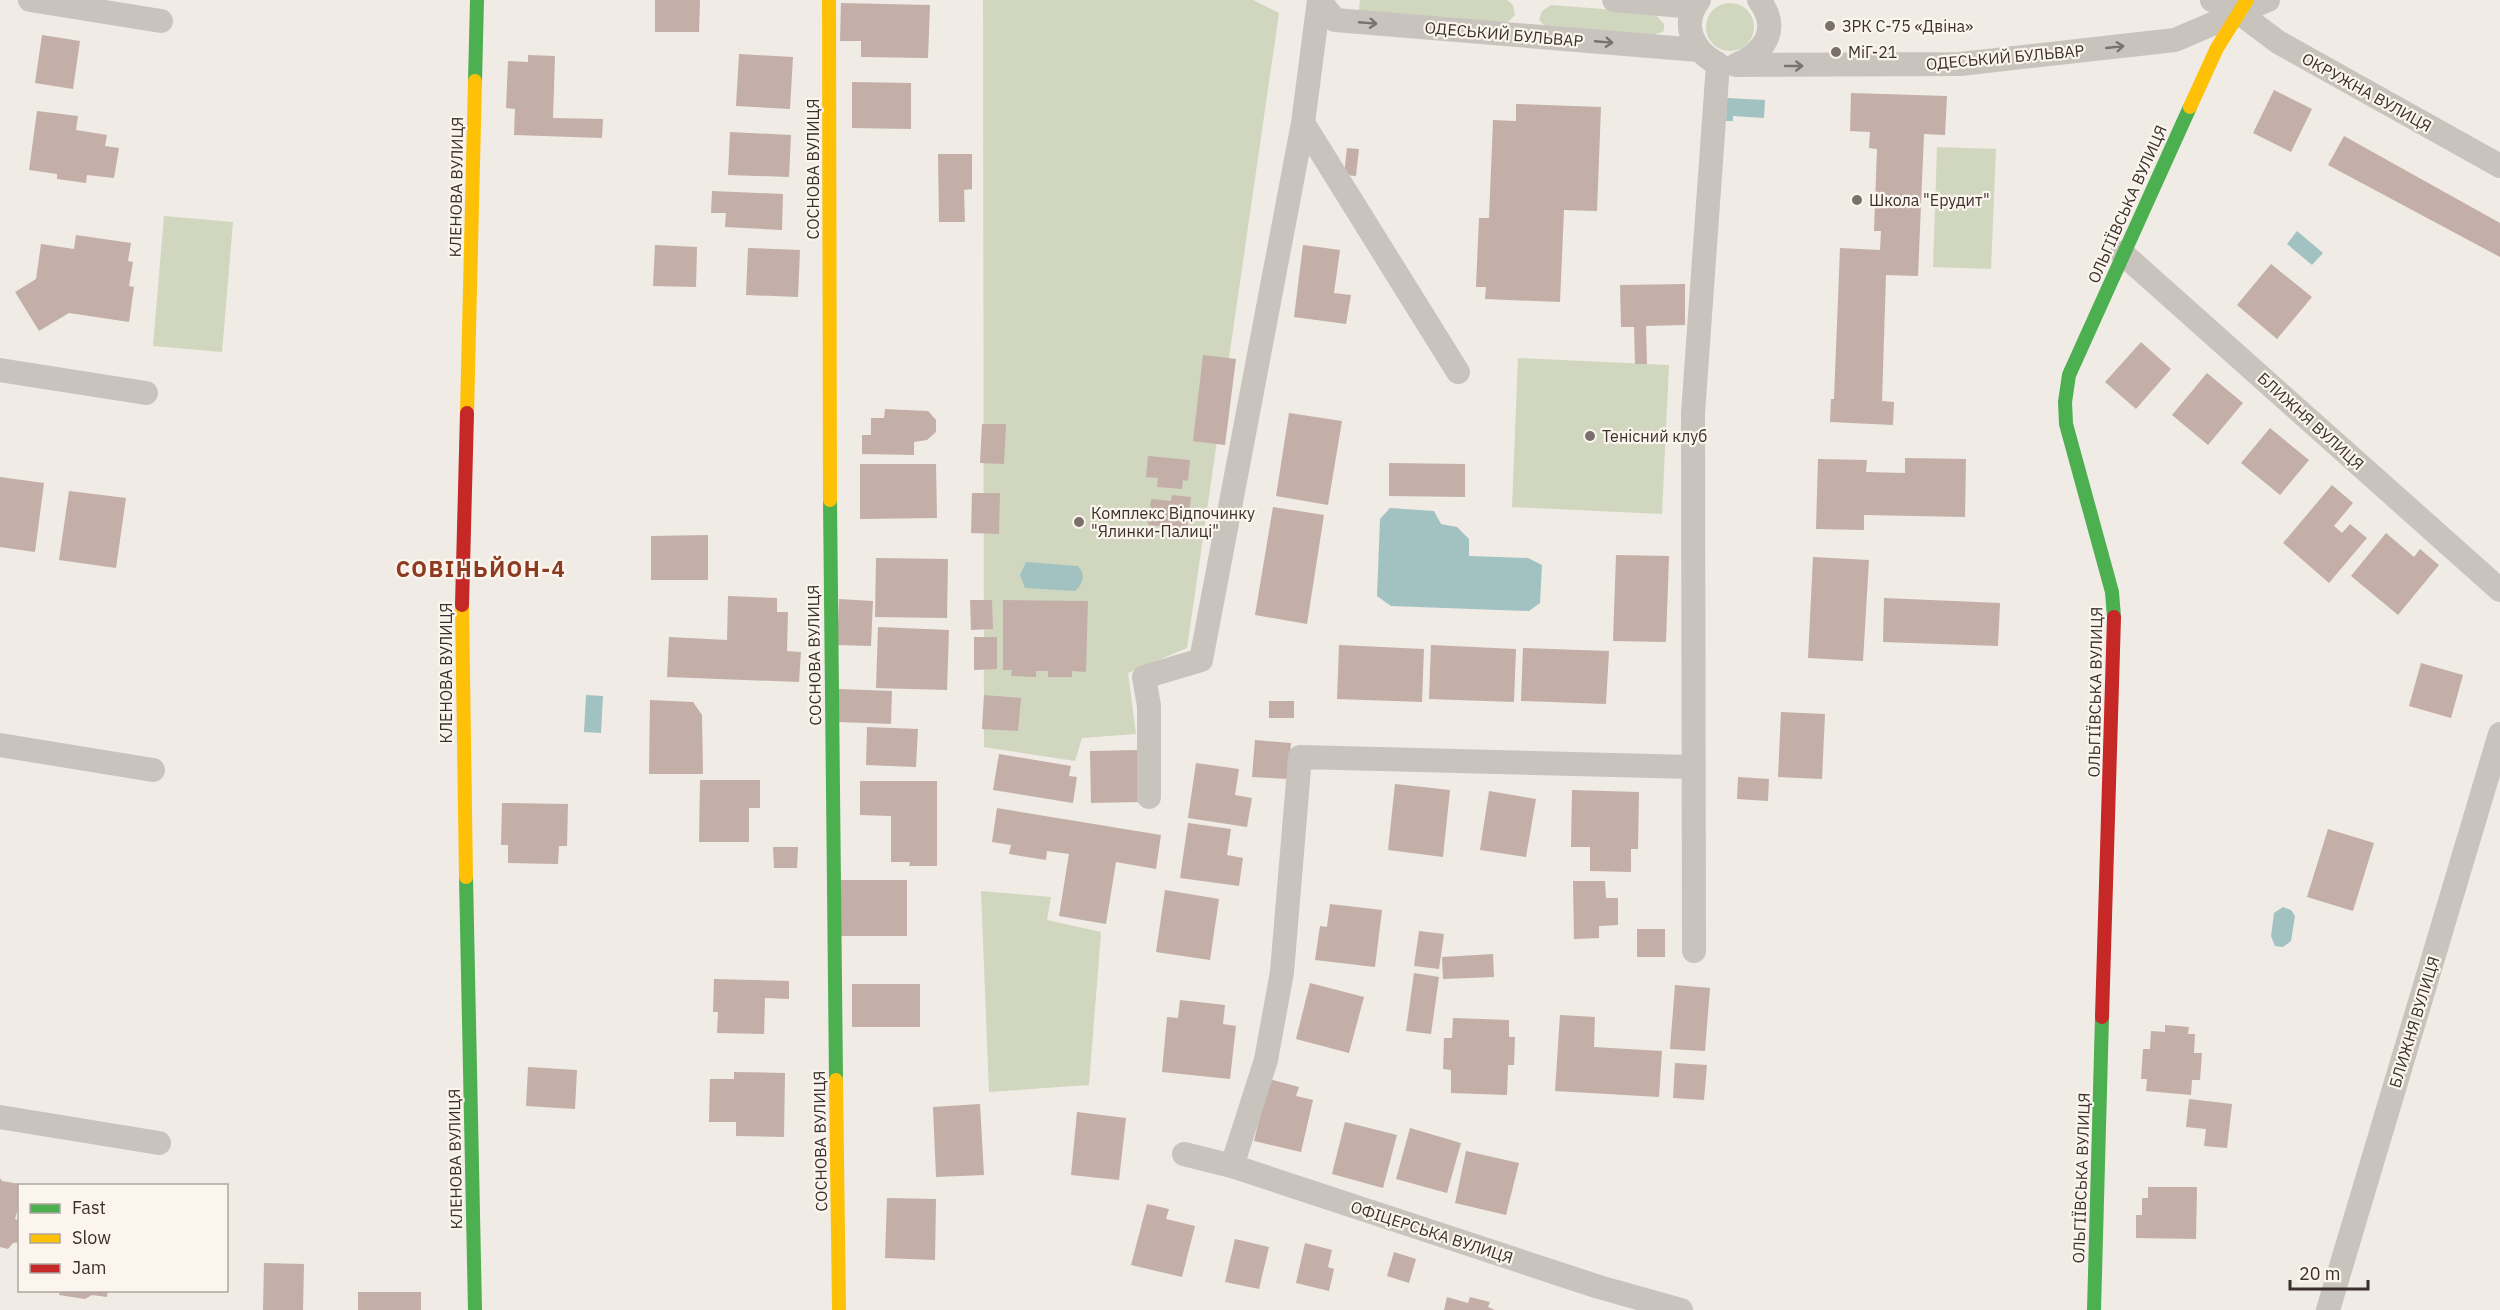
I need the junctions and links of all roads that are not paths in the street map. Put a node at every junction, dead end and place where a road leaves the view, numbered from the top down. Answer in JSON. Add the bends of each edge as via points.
{"nodes":[{"id":1,"x":30,"y":0,"type":"edge"},
{"id":2,"x":477,"y":0,"type":"edge"},
{"id":3,"x":829,"y":0,"type":"edge"},
{"id":4,"x":1319,"y":0,"type":"edge"},
{"id":5,"x":1614,"y":0,"type":"edge"},
{"id":6,"x":1759,"y":0,"type":"edge"},
{"id":7,"x":2212,"y":0,"type":"edge"},
{"id":8,"x":2268,"y":0,"type":"edge"},
{"id":9,"x":2243,"y":6,"type":"edge"},
{"id":10,"x":1694,"y":11,"type":"edge"},
{"id":11,"x":161,"y":21,"type":"dead end"},
{"id":12,"x":1698,"y":50,"type":"junction"},
{"id":13,"x":1737,"y":62,"type":"junction"},
{"id":14,"x":1303,"y":123,"type":"junction"},
{"id":15,"x":2500,"y":166,"type":"edge"},
{"id":16,"x":2122,"y":253,"type":"junction"},
{"id":17,"x":0,"y":370,"type":"edge"},
{"id":18,"x":1458,"y":372,"type":"dead end"},
{"id":19,"x":146,"y":393,"type":"dead end"},
{"id":20,"x":2500,"y":590,"type":"edge"},
{"id":21,"x":2500,"y":734,"type":"edge"},
{"id":22,"x":0,"y":745,"type":"edge"},
{"id":23,"x":1693,"y":767,"type":"junction"},
{"id":24,"x":153,"y":770,"type":"dead end"},
{"id":25,"x":1149,"y":797,"type":"dead end"},
{"id":26,"x":1694,"y":951,"type":"dead end"},
{"id":27,"x":0,"y":1117,"type":"edge"},
{"id":28,"x":159,"y":1143,"type":"dead end"},
{"id":29,"x":1184,"y":1154,"type":"dead end"},
{"id":30,"x":1232,"y":1166,"type":"junction"},
{"id":31,"x":475,"y":1310,"type":"edge"},
{"id":32,"x":839,"y":1310,"type":"edge"},
{"id":33,"x":1681,"y":1310,"type":"edge"},
{"id":34,"x":2094,"y":1310,"type":"edge"},
{"id":35,"x":2328,"y":1310,"type":"edge"}],
"edges":[{"from":1,"to":11,"type":"street"},
{"from":2,"to":31,"type":"street","name":"КЛЕНОВА ВУЛИЦЯ","via":[[461,649]]},
{"from":3,"to":32,"type":"street","name":"СОСНОВА ВУЛИЦЯ","via":[[830,552]]},
{"from":4,"to":12,"type":"street","name":"ОДЕСЬКИЙ БУЛЬВАР","one_way":true,"via":[[1335,20]]},
{"from":4,"to":14,"type":"street"},
{"from":5,"to":10,"type":"street"},
{"from":6,"to":13,"type":"street","via":[[1769,25],[1766,42]]},
{"from":7,"to":9,"type":"street"},
{"from":8,"to":9,"type":"street","name":"ОДЕСЬКИЙ БУЛЬВАР"},
{"from":13,"to":9,"type":"street","name":"ОДЕСЬКИЙ БУЛЬВАР","one_way":true,"via":[[1960,64],[2175,40]]},
{"from":9,"to":15,"type":"street","name":"ОКРУЖНА ВУЛИЦЯ","via":[[2278,42]]},
{"from":9,"to":16,"type":"street","name":"ОЛЬГІЇВСЬКА ВУЛИЦЯ","via":[[2217,48]]},
{"from":10,"to":12,"type":"street","via":[[1692,41]]},
{"from":12,"to":13,"type":"street"},
{"from":13,"to":23,"type":"street","via":[[1693,413]]},
{"from":14,"to":18,"type":"street"},
{"from":14,"to":25,"type":"street","via":[[1201,660],[1144,677],[1149,706]]},
{"from":16,"to":20,"type":"street","name":"БЛИЖНЯ ВУЛИЦЯ"},
{"from":16,"to":34,"type":"street","name":"ОЛЬГІЇВСЬКА ВУЛИЦЯ","via":[[2069,375],[2065,402],[2066,424],[2112,592],[2114,613]]},
{"from":17,"to":19,"type":"street"},
{"from":21,"to":35,"type":"street","name":"БЛИЖНЯ ВУЛИЦЯ"},
{"from":22,"to":24,"type":"street"},
{"from":23,"to":26,"type":"street"},
{"from":23,"to":30,"type":"street","via":[[1300,757],[1282,972],[1266,1060]]},
{"from":27,"to":28,"type":"street"},
{"from":29,"to":30,"type":"street","name":"ОФІЦЕРСЬКА ВУЛИЦЯ"},
{"from":30,"to":33,"type":"street","name":"ОФІЦЕРСЬКА ВУЛИЦЯ","via":[[1599,1287]]}]}
